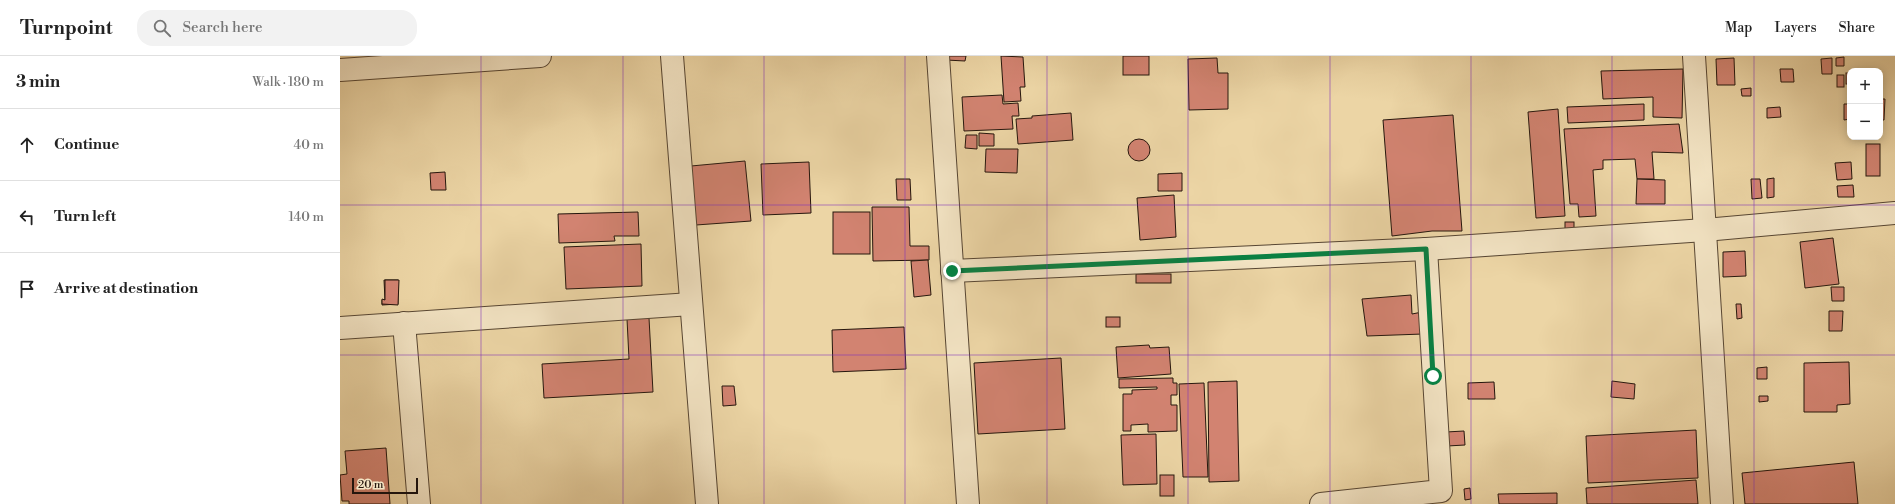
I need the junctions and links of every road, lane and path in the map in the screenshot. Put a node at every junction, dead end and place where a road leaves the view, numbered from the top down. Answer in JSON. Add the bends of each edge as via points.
{"nodes":[{"id":1,"x":540,"y":56,"type":"edge"},
{"id":2,"x":672,"y":56,"type":"edge"},
{"id":3,"x":938,"y":56,"type":"edge"},
{"id":4,"x":1694,"y":56,"type":"edge"},
{"id":5,"x":398,"y":61,"type":"edge"},
{"id":6,"x":340,"y":70,"type":"edge"},
{"id":7,"x":1895,"y":212,"type":"edge"},
{"id":8,"x":1705,"y":230,"type":"junction"},
{"id":9,"x":1426,"y":249,"type":"junction"},
{"id":10,"x":952,"y":271,"type":"junction"},
{"id":11,"x":691,"y":304,"type":"junction"},
{"id":12,"x":404,"y":323,"type":"junction"},
{"id":13,"x":340,"y":328,"type":"edge"},
{"id":14,"x":1441,"y":498,"type":"edge"},
{"id":15,"x":420,"y":504,"type":"edge"},
{"id":16,"x":707,"y":504,"type":"edge"},
{"id":17,"x":968,"y":504,"type":"edge"},
{"id":18,"x":1321,"y":504,"type":"edge"},
{"id":19,"x":1722,"y":504,"type":"edge"}],
"edges":[{"from":1,"to":5,"type":"street"},
{"from":2,"to":11,"type":"street"},
{"from":3,"to":10,"type":"street"},
{"from":4,"to":8,"type":"street"},
{"from":5,"to":6,"type":"street"},
{"from":7,"to":8,"type":"street"},
{"from":8,"to":9,"type":"street"},
{"from":8,"to":19,"type":"street"},
{"from":9,"to":10,"type":"street"},
{"from":9,"to":14,"type":"street"},
{"from":10,"to":17,"type":"street"},
{"from":11,"to":12,"type":"street"},
{"from":11,"to":16,"type":"street"},
{"from":12,"to":13,"type":"street"},
{"from":12,"to":15,"type":"street"},
{"from":14,"to":18,"type":"street"}]}
